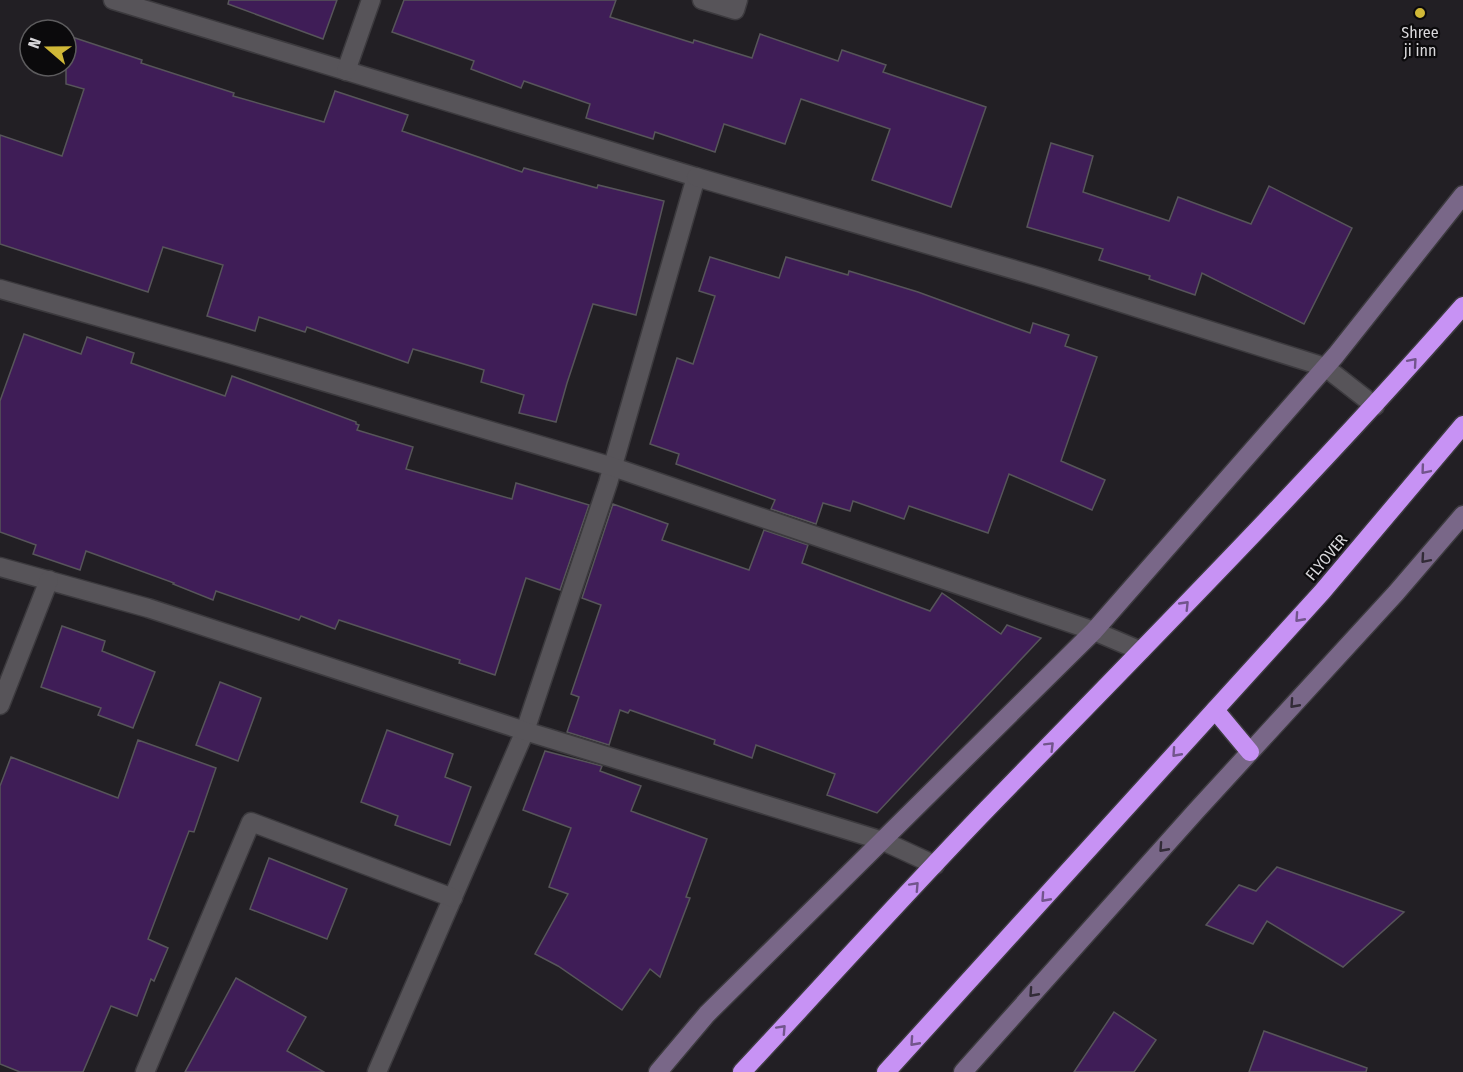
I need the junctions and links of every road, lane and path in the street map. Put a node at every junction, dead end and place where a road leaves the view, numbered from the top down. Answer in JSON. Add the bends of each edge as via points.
{"nodes":[{"id":1,"x":113,"y":0,"type":"edge"},
{"id":2,"x":371,"y":0,"type":"edge"},
{"id":3,"x":702,"y":0,"type":"edge"},
{"id":4,"x":738,"y":0,"type":"edge"},
{"id":5,"x":346,"y":71,"type":"junction"},
{"id":6,"x":696,"y":177,"type":"junction"},
{"id":7,"x":1463,"y":195,"type":"edge"},
{"id":8,"x":0,"y":289,"type":"edge"},
{"id":9,"x":1463,"y":306,"type":"edge"},
{"id":10,"x":1325,"y":367,"type":"junction"},
{"id":11,"x":1375,"y":406,"type":"junction"},
{"id":12,"x":1463,"y":425,"type":"edge"},
{"id":13,"x":613,"y":467,"type":"junction"},
{"id":14,"x":1463,"y":515,"type":"edge"},
{"id":15,"x":0,"y":567,"type":"edge"},
{"id":16,"x":49,"y":580,"type":"junction"},
{"id":17,"x":1094,"y":631,"type":"junction"},
{"id":18,"x":1141,"y":651,"type":"junction"},
{"id":19,"x":0,"y":705,"type":"edge"},
{"id":20,"x":1215,"y":710,"type":"junction"},
{"id":21,"x":525,"y":731,"type":"junction"},
{"id":22,"x":1250,"y":752,"type":"junction"},
{"id":23,"x":883,"y":841,"type":"junction"},
{"id":24,"x":935,"y":865,"type":"junction"},
{"id":25,"x":453,"y":898,"type":"junction"},
{"id":26,"x":145,"y":1072,"type":"edge"},
{"id":27,"x":377,"y":1072,"type":"edge"},
{"id":28,"x":658,"y":1072,"type":"edge"},
{"id":29,"x":742,"y":1072,"type":"edge"},
{"id":30,"x":886,"y":1072,"type":"edge"},
{"id":31,"x":963,"y":1072,"type":"edge"}],
"edges":[{"from":1,"to":5,"type":"street"},
{"from":2,"to":5,"type":"street"},
{"from":3,"to":4,"type":"street","via":[[735,10]]},
{"from":5,"to":6,"type":"street"},
{"from":6,"to":10,"type":"street","via":[[1042,278]]},
{"from":6,"to":13,"type":"street"},
{"from":7,"to":10,"type":"street"},
{"from":8,"to":13,"type":"street"},
{"from":11,"to":9,"type":"highway","one_way":true},
{"from":10,"to":11,"type":"street"},
{"from":10,"to":17,"type":"street"},
{"from":18,"to":11,"type":"highway","one_way":true},
{"from":12,"to":20,"type":"highway","name":"FLYOVER","one_way":true,"via":[[1322,592]]},
{"from":13,"to":17,"type":"street"},
{"from":13,"to":21,"type":"street"},
{"from":14,"to":22,"type":"street","one_way":true},
{"from":15,"to":16,"type":"street"},
{"from":16,"to":19,"type":"street"},
{"from":16,"to":21,"type":"street","via":[[148,608]]},
{"from":17,"to":18,"type":"street"},
{"from":17,"to":23,"type":"street"},
{"from":24,"to":18,"type":"highway","one_way":true},
{"from":20,"to":22,"type":"highway"},
{"from":20,"to":30,"type":"highway","name":"FLYOVER","one_way":true},
{"from":21,"to":23,"type":"street"},
{"from":21,"to":25,"type":"street"},
{"from":22,"to":31,"type":"street","one_way":true},
{"from":23,"to":24,"type":"street"},
{"from":23,"to":28,"type":"street","via":[[707,1014]]},
{"from":29,"to":24,"type":"highway","one_way":true},
{"from":25,"to":26,"type":"street","via":[[251,822]]},
{"from":25,"to":27,"type":"street"}]}
